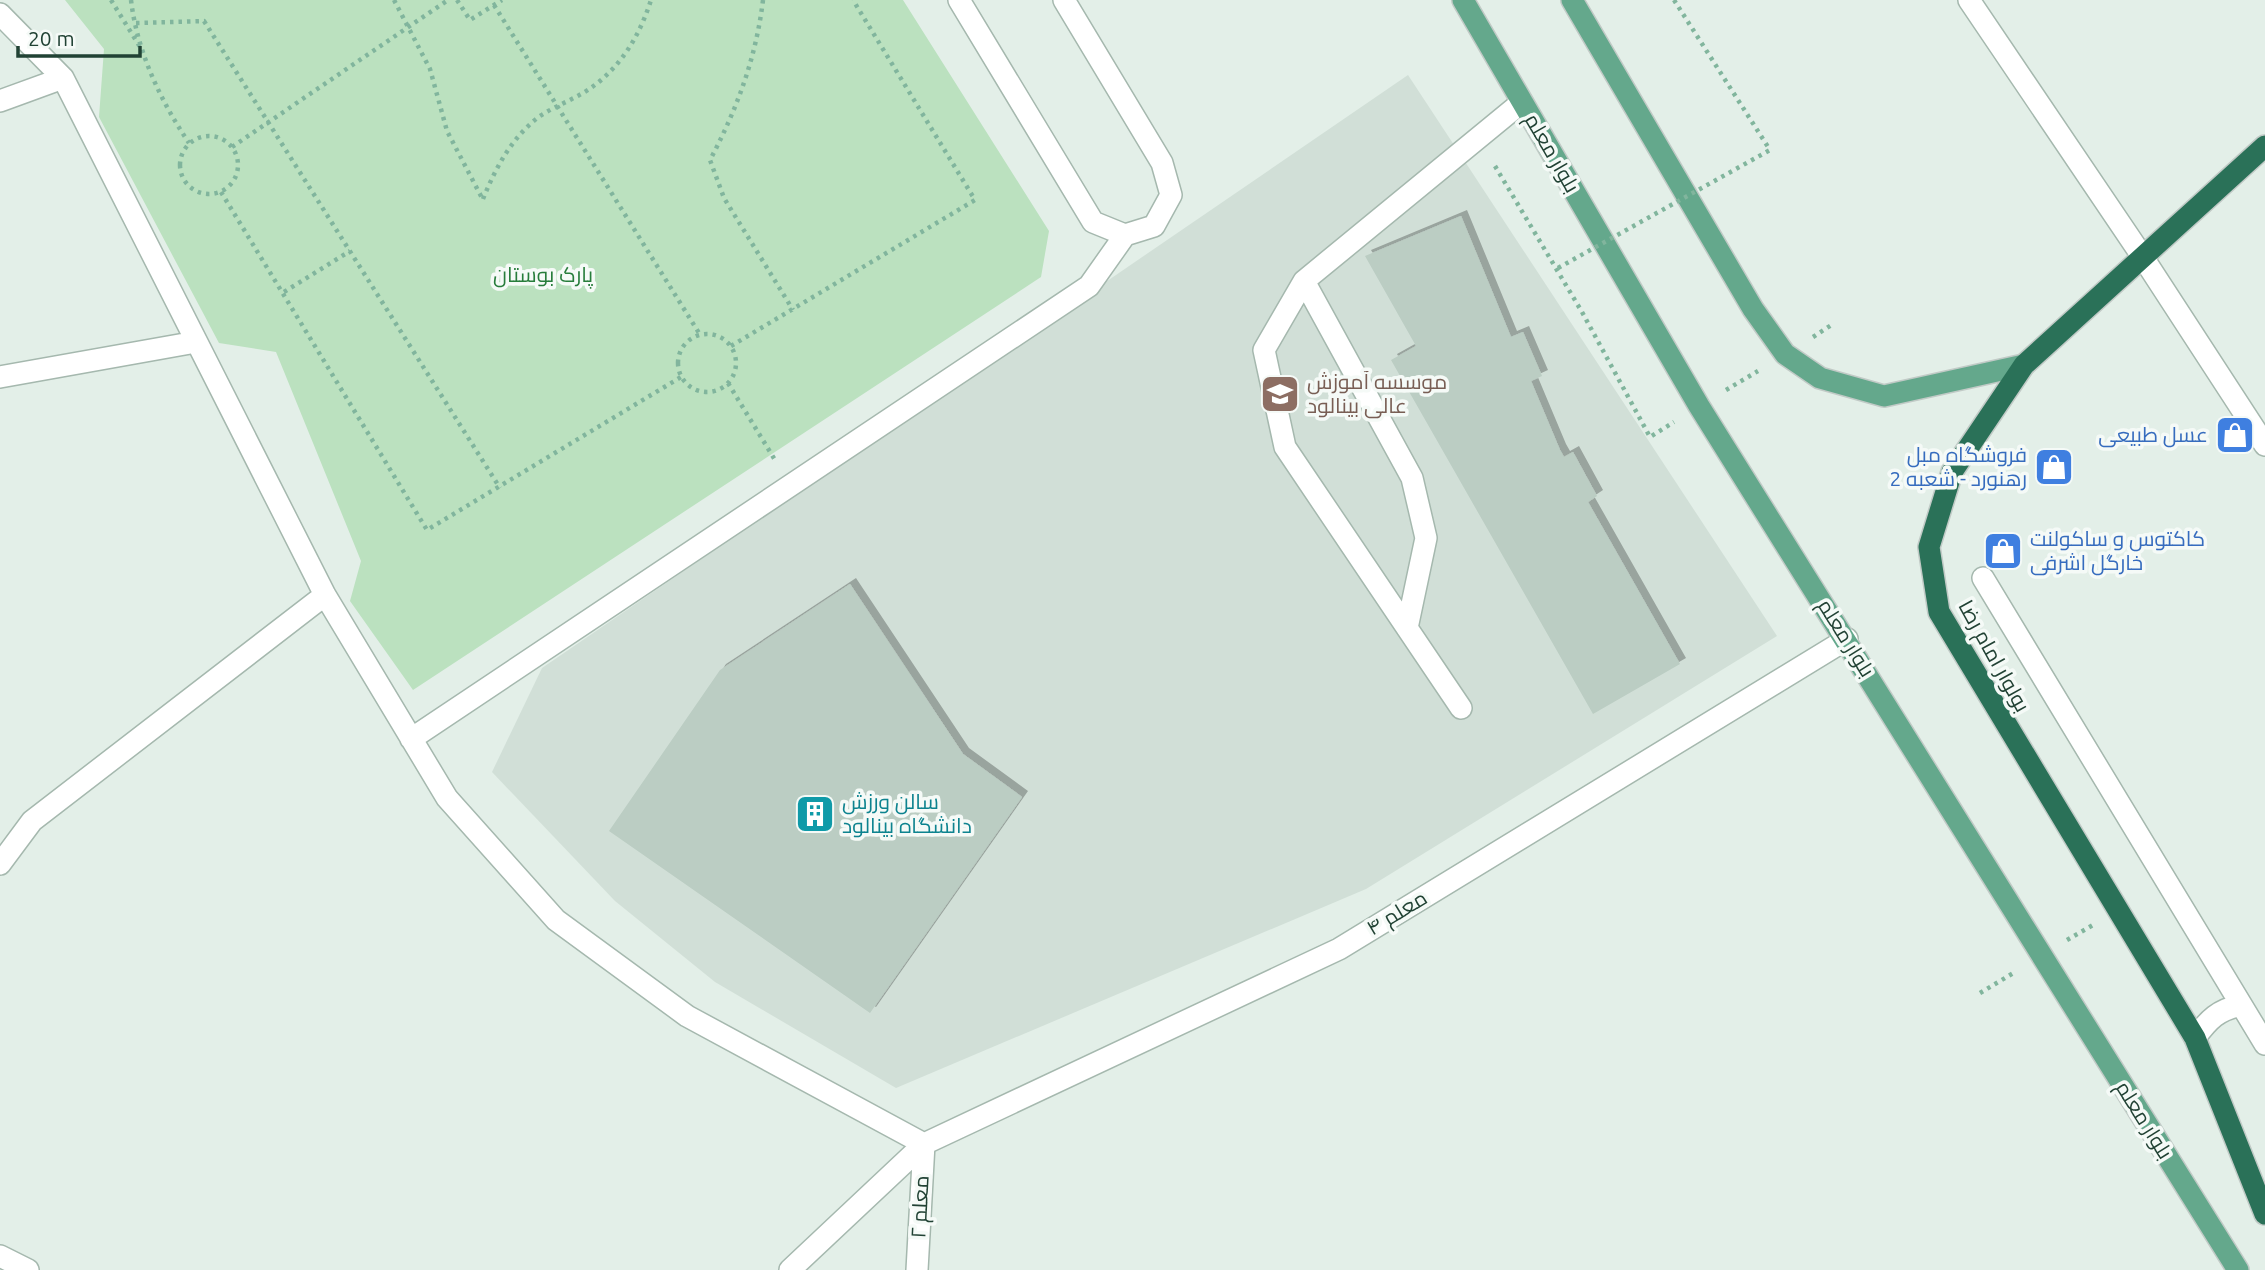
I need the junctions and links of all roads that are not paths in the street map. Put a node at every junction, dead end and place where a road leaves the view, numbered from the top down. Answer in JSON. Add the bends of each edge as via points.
{"nodes":[{"id":1,"x":959,"y":0,"type":"edge"},
{"id":2,"x":1064,"y":0,"type":"edge"},
{"id":3,"x":1462,"y":0,"type":"edge"},
{"id":4,"x":1572,"y":0,"type":"edge"},
{"id":5,"x":1969,"y":0,"type":"edge"},
{"id":6,"x":0,"y":14,"type":"edge"},
{"id":7,"x":63,"y":78,"type":"junction"},
{"id":8,"x":0,"y":101,"type":"edge"},
{"id":9,"x":1522,"y":103,"type":"junction"},
{"id":10,"x":2265,"y":146,"type":"edge"},
{"id":11,"x":1125,"y":235,"type":"junction"},
{"id":12,"x":2142,"y":256,"type":"junction"},
{"id":13,"x":1304,"y":281,"type":"junction"},
{"id":14,"x":195,"y":342,"type":"junction"},
{"id":15,"x":2024,"y":365,"type":"junction"},
{"id":16,"x":0,"y":377,"type":"edge"},
{"id":17,"x":2265,"y":445,"type":"edge"},
{"id":18,"x":1983,"y":578,"type":"dead end"},
{"id":19,"x":325,"y":595,"type":"junction"},
{"id":20,"x":1406,"y":628,"type":"junction"},
{"id":21,"x":1846,"y":639,"type":"junction"},
{"id":22,"x":1461,"y":708,"type":"dead end"},
{"id":23,"x":411,"y":739,"type":"junction"},
{"id":24,"x":0,"y":864,"type":"edge"},
{"id":25,"x":2241,"y":1004,"type":"junction"},
{"id":26,"x":2195,"y":1038,"type":"junction"},
{"id":27,"x":2265,"y":1044,"type":"edge"},
{"id":28,"x":924,"y":1144,"type":"junction"},
{"id":29,"x":2265,"y":1214,"type":"edge"},
{"id":30,"x":0,"y":1256,"type":"edge"},
{"id":31,"x":27,"y":1270,"type":"edge"},
{"id":32,"x":790,"y":1270,"type":"edge"},
{"id":33,"x":917,"y":1270,"type":"edge"},
{"id":34,"x":2238,"y":1270,"type":"edge"}],
"edges":[{"from":1,"to":11,"type":"street","via":[[1093,222]]},
{"from":2,"to":11,"type":"street","via":[[1163,163],[1171,195],[1154,226]]},
{"from":3,"to":9,"type":"main road","name":"بلوار معلم"},
{"from":4,"to":15,"type":"main road","via":[[1785,354],[1820,378],[1884,396]]},
{"from":5,"to":12,"type":"street"},
{"from":6,"to":7,"type":"street"},
{"from":7,"to":8,"type":"street"},
{"from":7,"to":14,"type":"street"},
{"from":9,"to":13,"type":"street"},
{"from":9,"to":21,"type":"main road","name":"بلوار معلم","via":[[1699,406]]},
{"from":10,"to":12,"type":"highway","name":"بولوار امام رضا"},
{"from":11,"to":23,"type":"street","via":[[1089,286]]},
{"from":12,"to":15,"type":"highway","name":"بولوار امام رضا"},
{"from":12,"to":17,"type":"street"},
{"from":13,"to":20,"type":"street","via":[[1412,478],[1426,538]]},
{"from":13,"to":20,"type":"street","via":[[1264,350],[1284,447]]},
{"from":14,"to":16,"type":"street"},
{"from":14,"to":19,"type":"street"},
{"from":15,"to":26,"type":"highway","name":"بولوار امام رضا","via":[[1952,472],[1929,547],[1939,612]]},
{"from":18,"to":25,"type":"street"},
{"from":19,"to":23,"type":"street"},
{"from":19,"to":24,"type":"street","via":[[32,821]]},
{"from":20,"to":22,"type":"street"},
{"from":21,"to":28,"type":"street","name":"معلم ۴","via":[[1339,949]]},
{"from":21,"to":34,"type":"main road","name":"بلوار معلم"},
{"from":23,"to":28,"type":"street","via":[[447,798],[556,919],[687,1016]]},
{"from":25,"to":26,"type":"street","via":[[2221,1009]]},
{"from":25,"to":27,"type":"street"},
{"from":26,"to":29,"type":"highway","name":"بولوار امام رضا"},
{"from":28,"to":32,"type":"street","name":"معلم ۴"},
{"from":28,"to":33,"type":"street","name":"معلم ۲"},
{"from":30,"to":31,"type":"street"}]}
